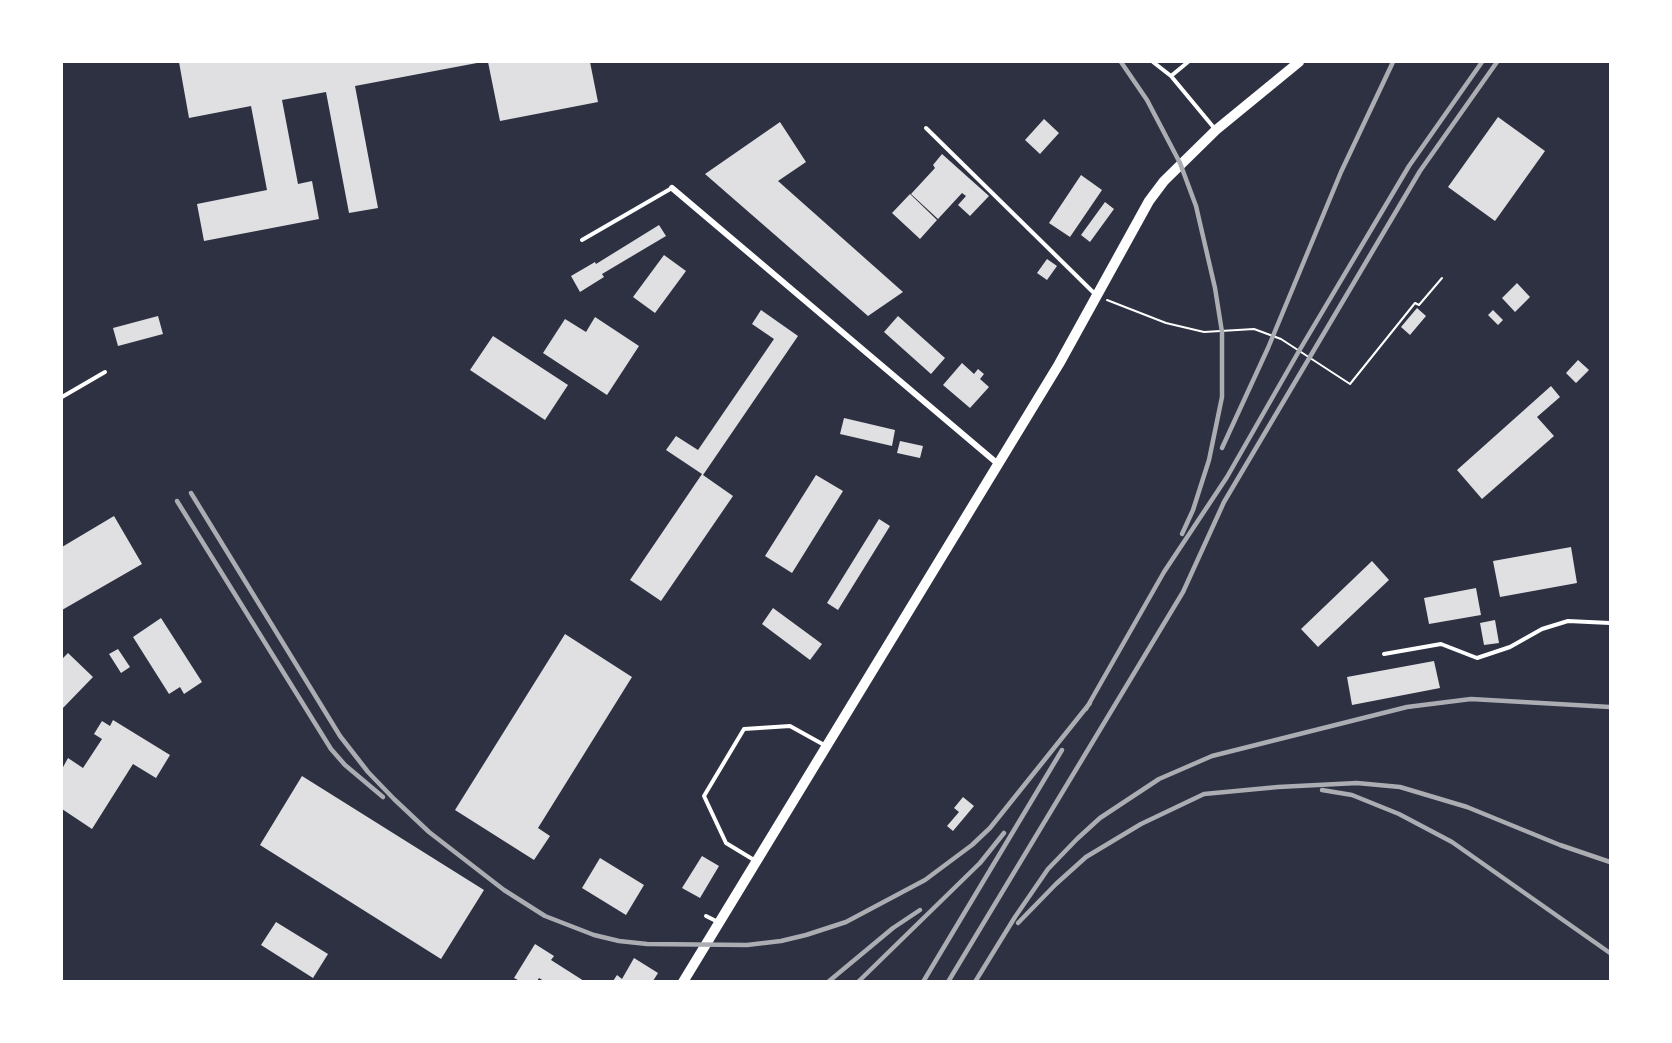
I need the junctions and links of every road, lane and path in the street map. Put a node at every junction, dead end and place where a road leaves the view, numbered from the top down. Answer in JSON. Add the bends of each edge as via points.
{"nodes":[{"id":1,"x":1153,"y":62,"type":"edge"},
{"id":2,"x":1188,"y":62,"type":"edge"},
{"id":3,"x":1296,"y":62,"type":"edge"},
{"id":4,"x":1170,"y":76,"type":"junction"},
{"id":5,"x":926,"y":128,"type":"dead end"},
{"id":6,"x":1216,"y":130,"type":"junction"},
{"id":7,"x":672,"y":188,"type":"joint"},
{"id":8,"x":582,"y":240,"type":"dead end"},
{"id":9,"x":1442,"y":278,"type":"dead end"},
{"id":10,"x":1097,"y":296,"type":"junction"},
{"id":11,"x":105,"y":372,"type":"dead end"},
{"id":12,"x":62,"y":397,"type":"edge"},
{"id":13,"x":998,"y":464,"type":"junction"},
{"id":14,"x":1611,"y":623,"type":"edge"},
{"id":15,"x":1384,"y":654,"type":"dead end"},
{"id":16,"x":827,"y":746,"type":"junction"},
{"id":17,"x":756,"y":861,"type":"junction"},
{"id":18,"x":706,"y":916,"type":"dead end"},
{"id":19,"x":719,"y":923,"type":"junction"},
{"id":20,"x":683,"y":981,"type":"edge"}],
"edges":[{"from":1,"to":4,"type":"lane"},
{"from":2,"to":4,"type":"lane"},
{"from":3,"to":6,"type":"main road"},
{"from":4,"to":6,"type":"lane"},
{"from":5,"to":10,"type":"lane"},
{"from":6,"to":10,"type":"main road","via":[[1164,180]]},
{"from":7,"to":8,"type":"lane"},
{"from":7,"to":13,"type":"street"},
{"from":9,"to":10,"type":"path","via":[[1419,306],[1415,303],[1350,384],[1281,339],[1254,329],[1204,332],[1166,323]]},
{"from":10,"to":13,"type":"main road"},
{"from":11,"to":12,"type":"lane"},
{"from":13,"to":16,"type":"main road"},
{"from":14,"to":15,"type":"lane","via":[[1568,621],[1477,658],[1441,644]]},
{"from":16,"to":17,"type":"main road"},
{"from":16,"to":17,"type":"lane","via":[[790,726],[744,729],[704,796],[726,843]]},
{"from":17,"to":19,"type":"main road"},
{"from":18,"to":19,"type":"lane"},
{"from":19,"to":20,"type":"main road"}]}
